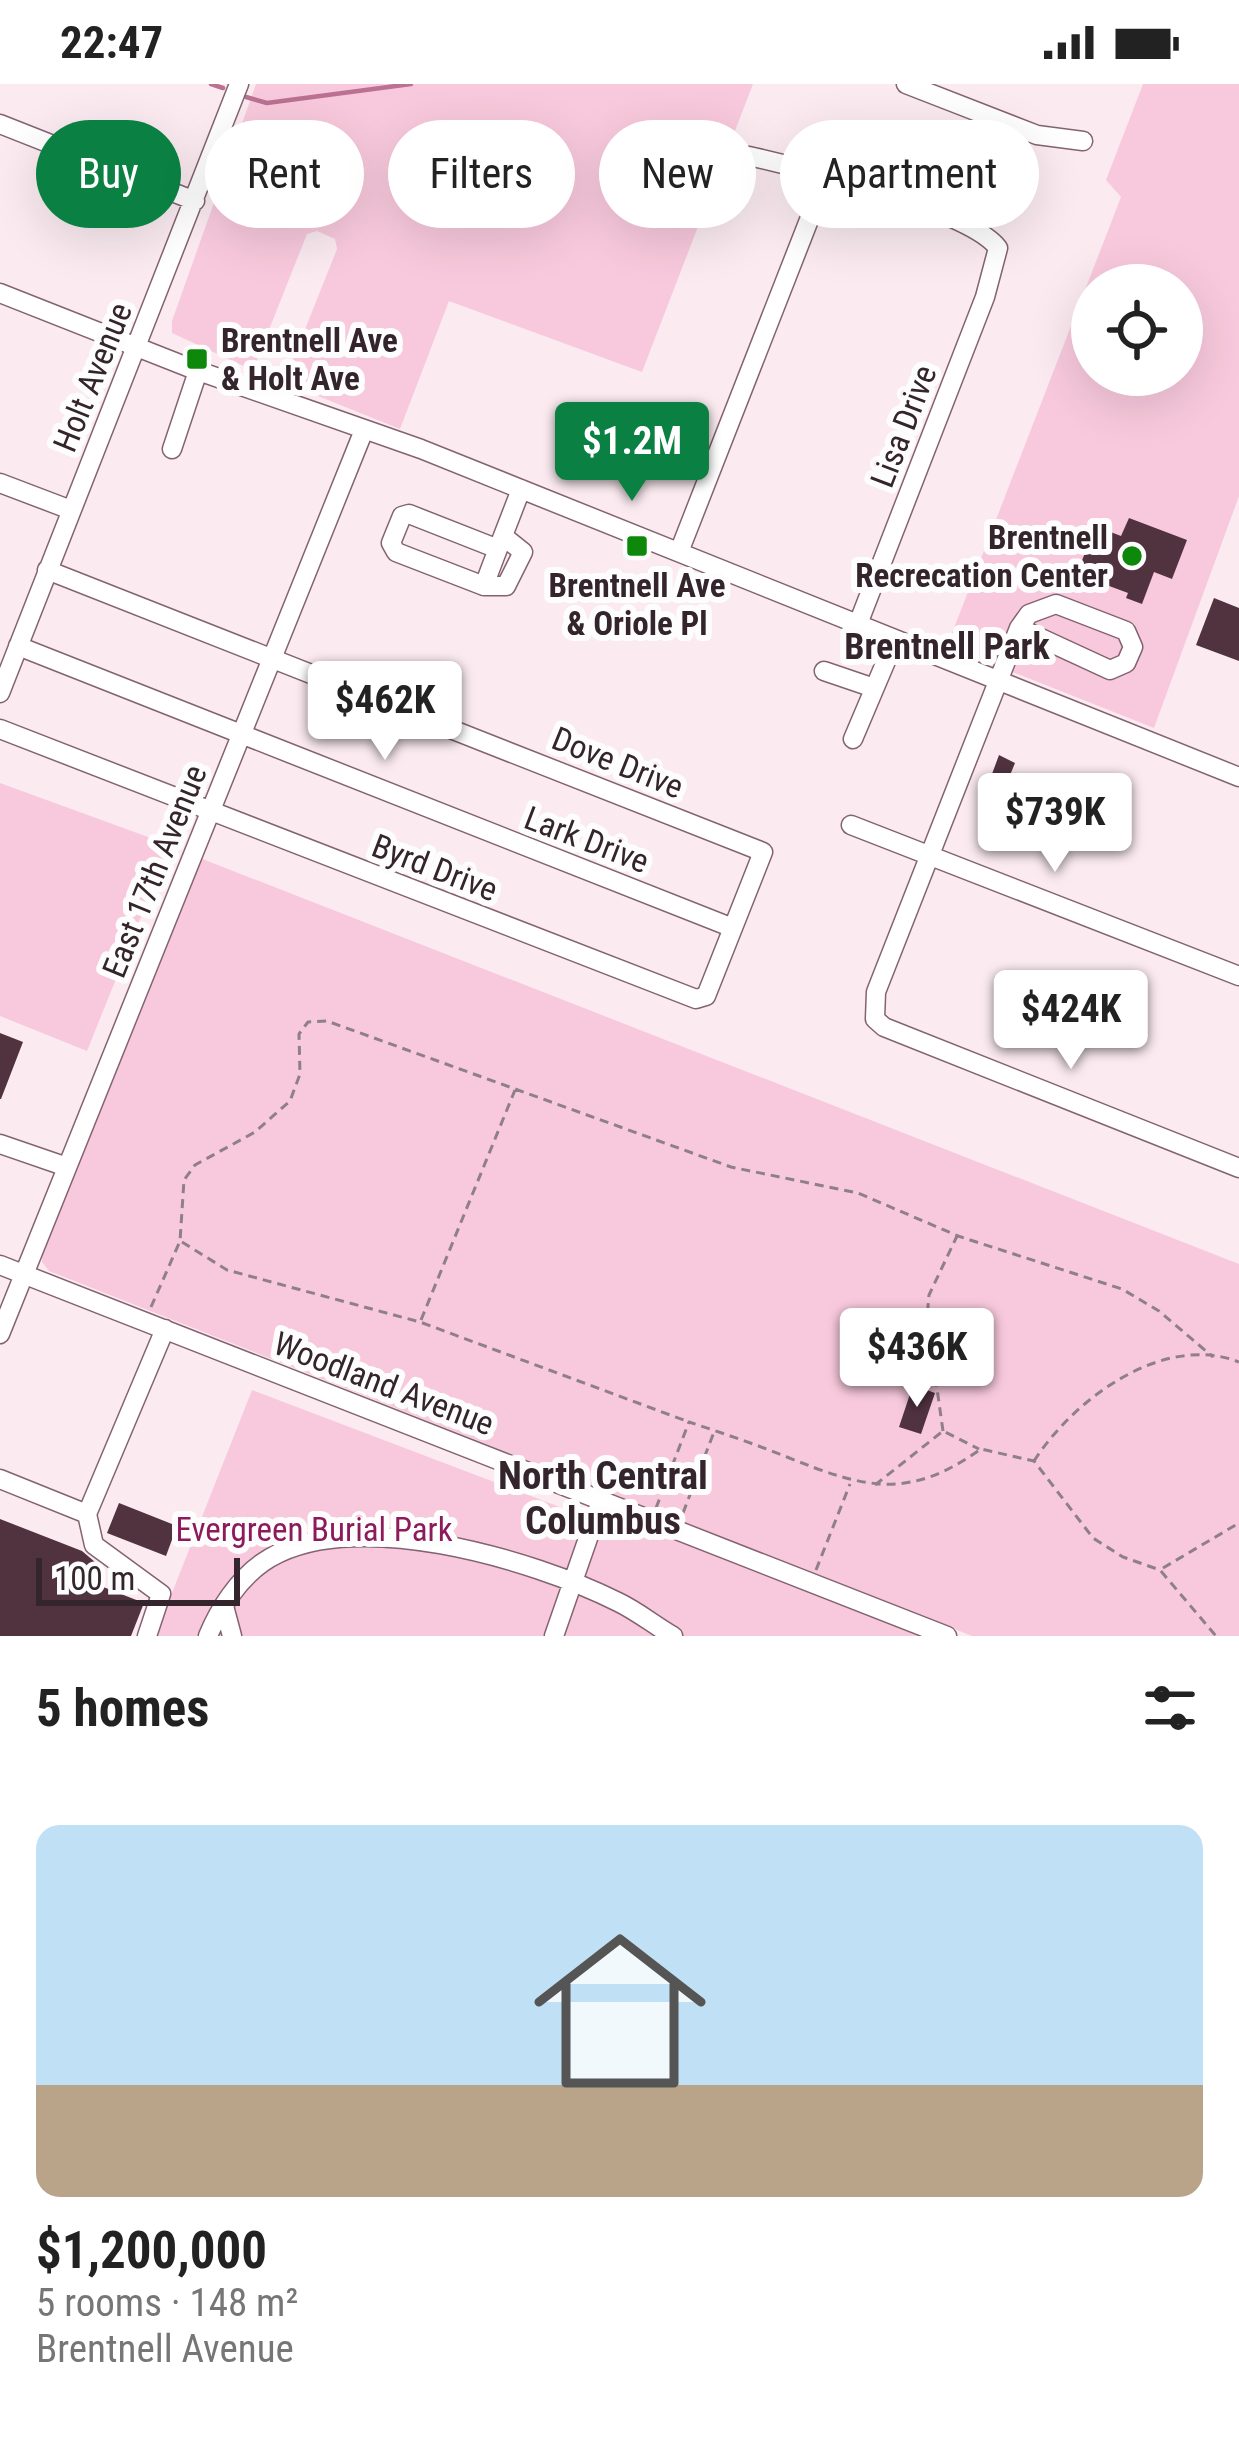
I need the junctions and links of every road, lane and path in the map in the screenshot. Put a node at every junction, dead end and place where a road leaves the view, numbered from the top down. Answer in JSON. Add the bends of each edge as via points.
{"nodes":[{"id":1,"x":239,"y":84,"type":"edge"},
{"id":2,"x":906,"y":84,"type":"edge"},
{"id":3,"x":0,"y":124,"type":"edge"},
{"id":4,"x":1083,"y":141,"type":"dead end"},
{"id":5,"x":194,"y":200,"type":"junction"},
{"id":6,"x":806,"y":228,"type":"edge"},
{"id":7,"x":972,"y":228,"type":"edge"},
{"id":8,"x":0,"y":293,"type":"edge"},
{"id":9,"x":136,"y":347,"type":"junction"},
{"id":10,"x":198,"y":371,"type":"junction"},
{"id":11,"x":364,"y":430,"type":"junction"},
{"id":12,"x":172,"y":449,"type":"dead end"},
{"id":13,"x":0,"y":483,"type":"edge"},
{"id":14,"x":521,"y":489,"type":"junction"},
{"id":15,"x":71,"y":510,"type":"junction"},
{"id":16,"x":500,"y":543,"type":"junction"},
{"id":17,"x":680,"y":552,"type":"junction"},
{"id":18,"x":47,"y":570,"type":"junction"},
{"id":19,"x":858,"y":624,"type":"junction"},
{"id":20,"x":1019,"y":628,"type":"junction"},
{"id":21,"x":895,"y":640,"type":"junction"},
{"id":22,"x":18,"y":646,"type":"junction"},
{"id":23,"x":270,"y":656,"type":"junction"},
{"id":24,"x":824,"y":671,"type":"dead end"},
{"id":25,"x":998,"y":681,"type":"junction"},
{"id":26,"x":874,"y":688,"type":"junction"},
{"id":27,"x":0,"y":693,"type":"edge"},
{"id":28,"x":0,"y":729,"type":"edge"},
{"id":29,"x":241,"y":736,"type":"junction"},
{"id":30,"x":853,"y":739,"type":"dead end"},
{"id":31,"x":1239,"y":777,"type":"edge"},
{"id":32,"x":211,"y":812,"type":"junction"},
{"id":33,"x":851,"y":825,"type":"dead end"},
{"id":34,"x":763,"y":852,"type":"joint"},
{"id":35,"x":930,"y":856,"type":"junction"},
{"id":36,"x":733,"y":928,"type":"junction"},
{"id":37,"x":1239,"y":976,"type":"edge"},
{"id":38,"x":515,"y":1089,"type":"junction"},
{"id":39,"x":0,"y":1144,"type":"edge"},
{"id":40,"x":67,"y":1167,"type":"junction"},
{"id":41,"x":1239,"y":1168,"type":"edge"},
{"id":42,"x":958,"y":1236,"type":"junction"},
{"id":43,"x":180,"y":1241,"type":"junction"},
{"id":44,"x":0,"y":1264,"type":"edge"},
{"id":45,"x":24,"y":1274,"type":"junction"},
{"id":46,"x":4,"y":1310,"type":"edge"},
{"id":47,"x":145,"y":1321,"type":"junction"},
{"id":48,"x":420,"y":1322,"type":"junction"},
{"id":49,"x":165,"y":1329,"type":"junction"},
{"id":50,"x":0,"y":1334,"type":"edge"},
{"id":51,"x":1213,"y":1357,"type":"junction"},
{"id":52,"x":1239,"y":1362,"type":"edge"},
{"id":53,"x":689,"y":1422,"type":"junction"},
{"id":54,"x":714,"y":1431,"type":"junction"},
{"id":55,"x":943,"y":1431,"type":"junction"},
{"id":56,"x":981,"y":1450,"type":"junction"},
{"id":57,"x":1034,"y":1461,"type":"junction"},
{"id":58,"x":0,"y":1479,"type":"edge"},
{"id":59,"x":850,"y":1482,"type":"junction"},
{"id":60,"x":875,"y":1485,"type":"junction"},
{"id":61,"x":601,"y":1501,"type":"junction"},
{"id":62,"x":87,"y":1514,"type":"junction"},
{"id":63,"x":651,"y":1521,"type":"junction"},
{"id":64,"x":1239,"y":1523,"type":"edge"},
{"id":65,"x":676,"y":1531,"type":"junction"},
{"id":66,"x":1160,"y":1570,"type":"junction"},
{"id":67,"x":812,"y":1583,"type":"junction"},
{"id":68,"x":574,"y":1584,"type":"junction"},
{"id":69,"x":224,"y":1606,"type":"junction"},
{"id":70,"x":147,"y":1636,"type":"edge"},
{"id":71,"x":208,"y":1636,"type":"edge"},
{"id":72,"x":232,"y":1636,"type":"edge"},
{"id":73,"x":554,"y":1636,"type":"edge"},
{"id":74,"x":673,"y":1636,"type":"edge"},
{"id":75,"x":947,"y":1636,"type":"edge"},
{"id":76,"x":1216,"y":1636,"type":"edge"}],
"edges":[{"from":1,"to":5,"type":"street","name":"Holt Avenue"},
{"from":2,"to":4,"type":"street","via":[[1037,136]]},
{"from":3,"to":5,"type":"street"},
{"from":5,"to":9,"type":"street","name":"Holt Avenue"},
{"from":6,"to":17,"type":"street"},
{"from":7,"to":19,"type":"street","name":"Lisa Drive","via":[[998,248],[985,297]]},
{"from":8,"to":9,"type":"street"},
{"from":9,"to":10,"type":"street"},
{"from":9,"to":15,"type":"street","name":"Holt Avenue"},
{"from":10,"to":11,"type":"street"},
{"from":10,"to":12,"type":"street"},
{"from":11,"to":14,"type":"street"},
{"from":11,"to":23,"type":"street","name":"East 17th Avenue"},
{"from":13,"to":15,"type":"street"},
{"from":14,"to":16,"type":"street"},
{"from":14,"to":17,"type":"street"},
{"from":15,"to":18,"type":"street","name":"Holt Avenue"},
{"from":16,"to":16,"type":"street","via":[[517,542],[524,552],[506,586],[484,586],[396,552],[392,543],[409,514]]},
{"from":17,"to":19,"type":"street"},
{"from":18,"to":22,"type":"street","name":"Holt Avenue"},
{"from":18,"to":23,"type":"street","name":"Dove Drive"},
{"from":19,"to":21,"type":"street"},
{"from":20,"to":20,"type":"street","via":[[1029,614],[1056,604],[1126,631],[1133,647],[1126,663],[1110,670]]},
{"from":20,"to":25,"type":"street"},
{"from":21,"to":25,"type":"street"},
{"from":21,"to":26,"type":"street"},
{"from":22,"to":27,"type":"street","name":"Holt Avenue"},
{"from":22,"to":29,"type":"street","name":"Lark Drive"},
{"from":23,"to":29,"type":"street","name":"East 17th Avenue"},
{"from":23,"to":34,"type":"street","name":"Dove Drive"},
{"from":24,"to":26,"type":"street"},
{"from":25,"to":31,"type":"street"},
{"from":25,"to":35,"type":"street"},
{"from":26,"to":30,"type":"street"},
{"from":28,"to":32,"type":"street","name":"Byrd Drive"},
{"from":29,"to":32,"type":"street","name":"East 17th Avenue"},
{"from":29,"to":36,"type":"street","name":"Lark Drive"},
{"from":32,"to":36,"type":"street","name":"Byrd Drive","via":[[696,999],[706,996]]},
{"from":32,"to":40,"type":"street","name":"East 17th Avenue"},
{"from":33,"to":35,"type":"street"},
{"from":34,"to":36,"type":"street","name":"Byrd Drive"},
{"from":35,"to":37,"type":"street"},
{"from":35,"to":41,"type":"street","via":[[876,992],[875,1019]]},
{"from":38,"to":42,"type":"path","via":[[731,1167],[858,1193]]},
{"from":38,"to":43,"type":"path","via":[[327,1021],[308,1022],[299,1034],[300,1074],[290,1101],[184,1180]]},
{"from":38,"to":48,"type":"path"},
{"from":39,"to":40,"type":"street"},
{"from":40,"to":45,"type":"street","name":"East 17th Avenue"},
{"from":42,"to":51,"type":"path","via":[[1122,1289]]},
{"from":42,"to":55,"type":"path","via":[[929,1295],[927,1318]]},
{"from":43,"to":47,"type":"path"},
{"from":43,"to":48,"type":"path","via":[[227,1270]]},
{"from":44,"to":45,"type":"street","name":"Woodland Avenue"},
{"from":45,"to":46,"type":"street","name":"East 17th Avenue"},
{"from":45,"to":47,"type":"street","name":"Woodland Avenue"},
{"from":46,"to":50,"type":"street","name":"East 17th Avenue"},
{"from":47,"to":49,"type":"street","name":"Woodland Avenue"},
{"from":48,"to":53,"type":"path"},
{"from":49,"to":61,"type":"street","name":"Woodland Avenue"},
{"from":49,"to":62,"type":"street"},
{"from":51,"to":52,"type":"path"},
{"from":51,"to":57,"type":"path","via":[[1181,1356],[1132,1372],[1078,1408]]},
{"from":53,"to":54,"type":"path"},
{"from":53,"to":63,"type":"path"},
{"from":54,"to":59,"type":"path"},
{"from":54,"to":65,"type":"path"},
{"from":55,"to":56,"type":"path"},
{"from":55,"to":60,"type":"path"},
{"from":56,"to":57,"type":"path"},
{"from":56,"to":60,"type":"path","via":[[946,1474]]},
{"from":57,"to":66,"type":"path","via":[[1093,1538]]},
{"from":58,"to":62,"type":"street"},
{"from":59,"to":60,"type":"path"},
{"from":59,"to":67,"type":"path"},
{"from":61,"to":63,"type":"street","name":"Woodland Avenue"},
{"from":61,"to":68,"type":"street"},
{"from":62,"to":70,"type":"street","via":[[94,1545],[161,1594]]},
{"from":63,"to":65,"type":"street","name":"Woodland Avenue"},
{"from":64,"to":66,"type":"path"},
{"from":65,"to":67,"type":"street","name":"Woodland Avenue"},
{"from":66,"to":76,"type":"path"},
{"from":67,"to":75,"type":"street","name":"Woodland Avenue"},
{"from":68,"to":69,"type":"street","via":[[456,1549],[351,1537],[264,1562]]},
{"from":68,"to":73,"type":"street"},
{"from":68,"to":74,"type":"street"},
{"from":69,"to":71,"type":"street"},
{"from":69,"to":72,"type":"street"}]}
